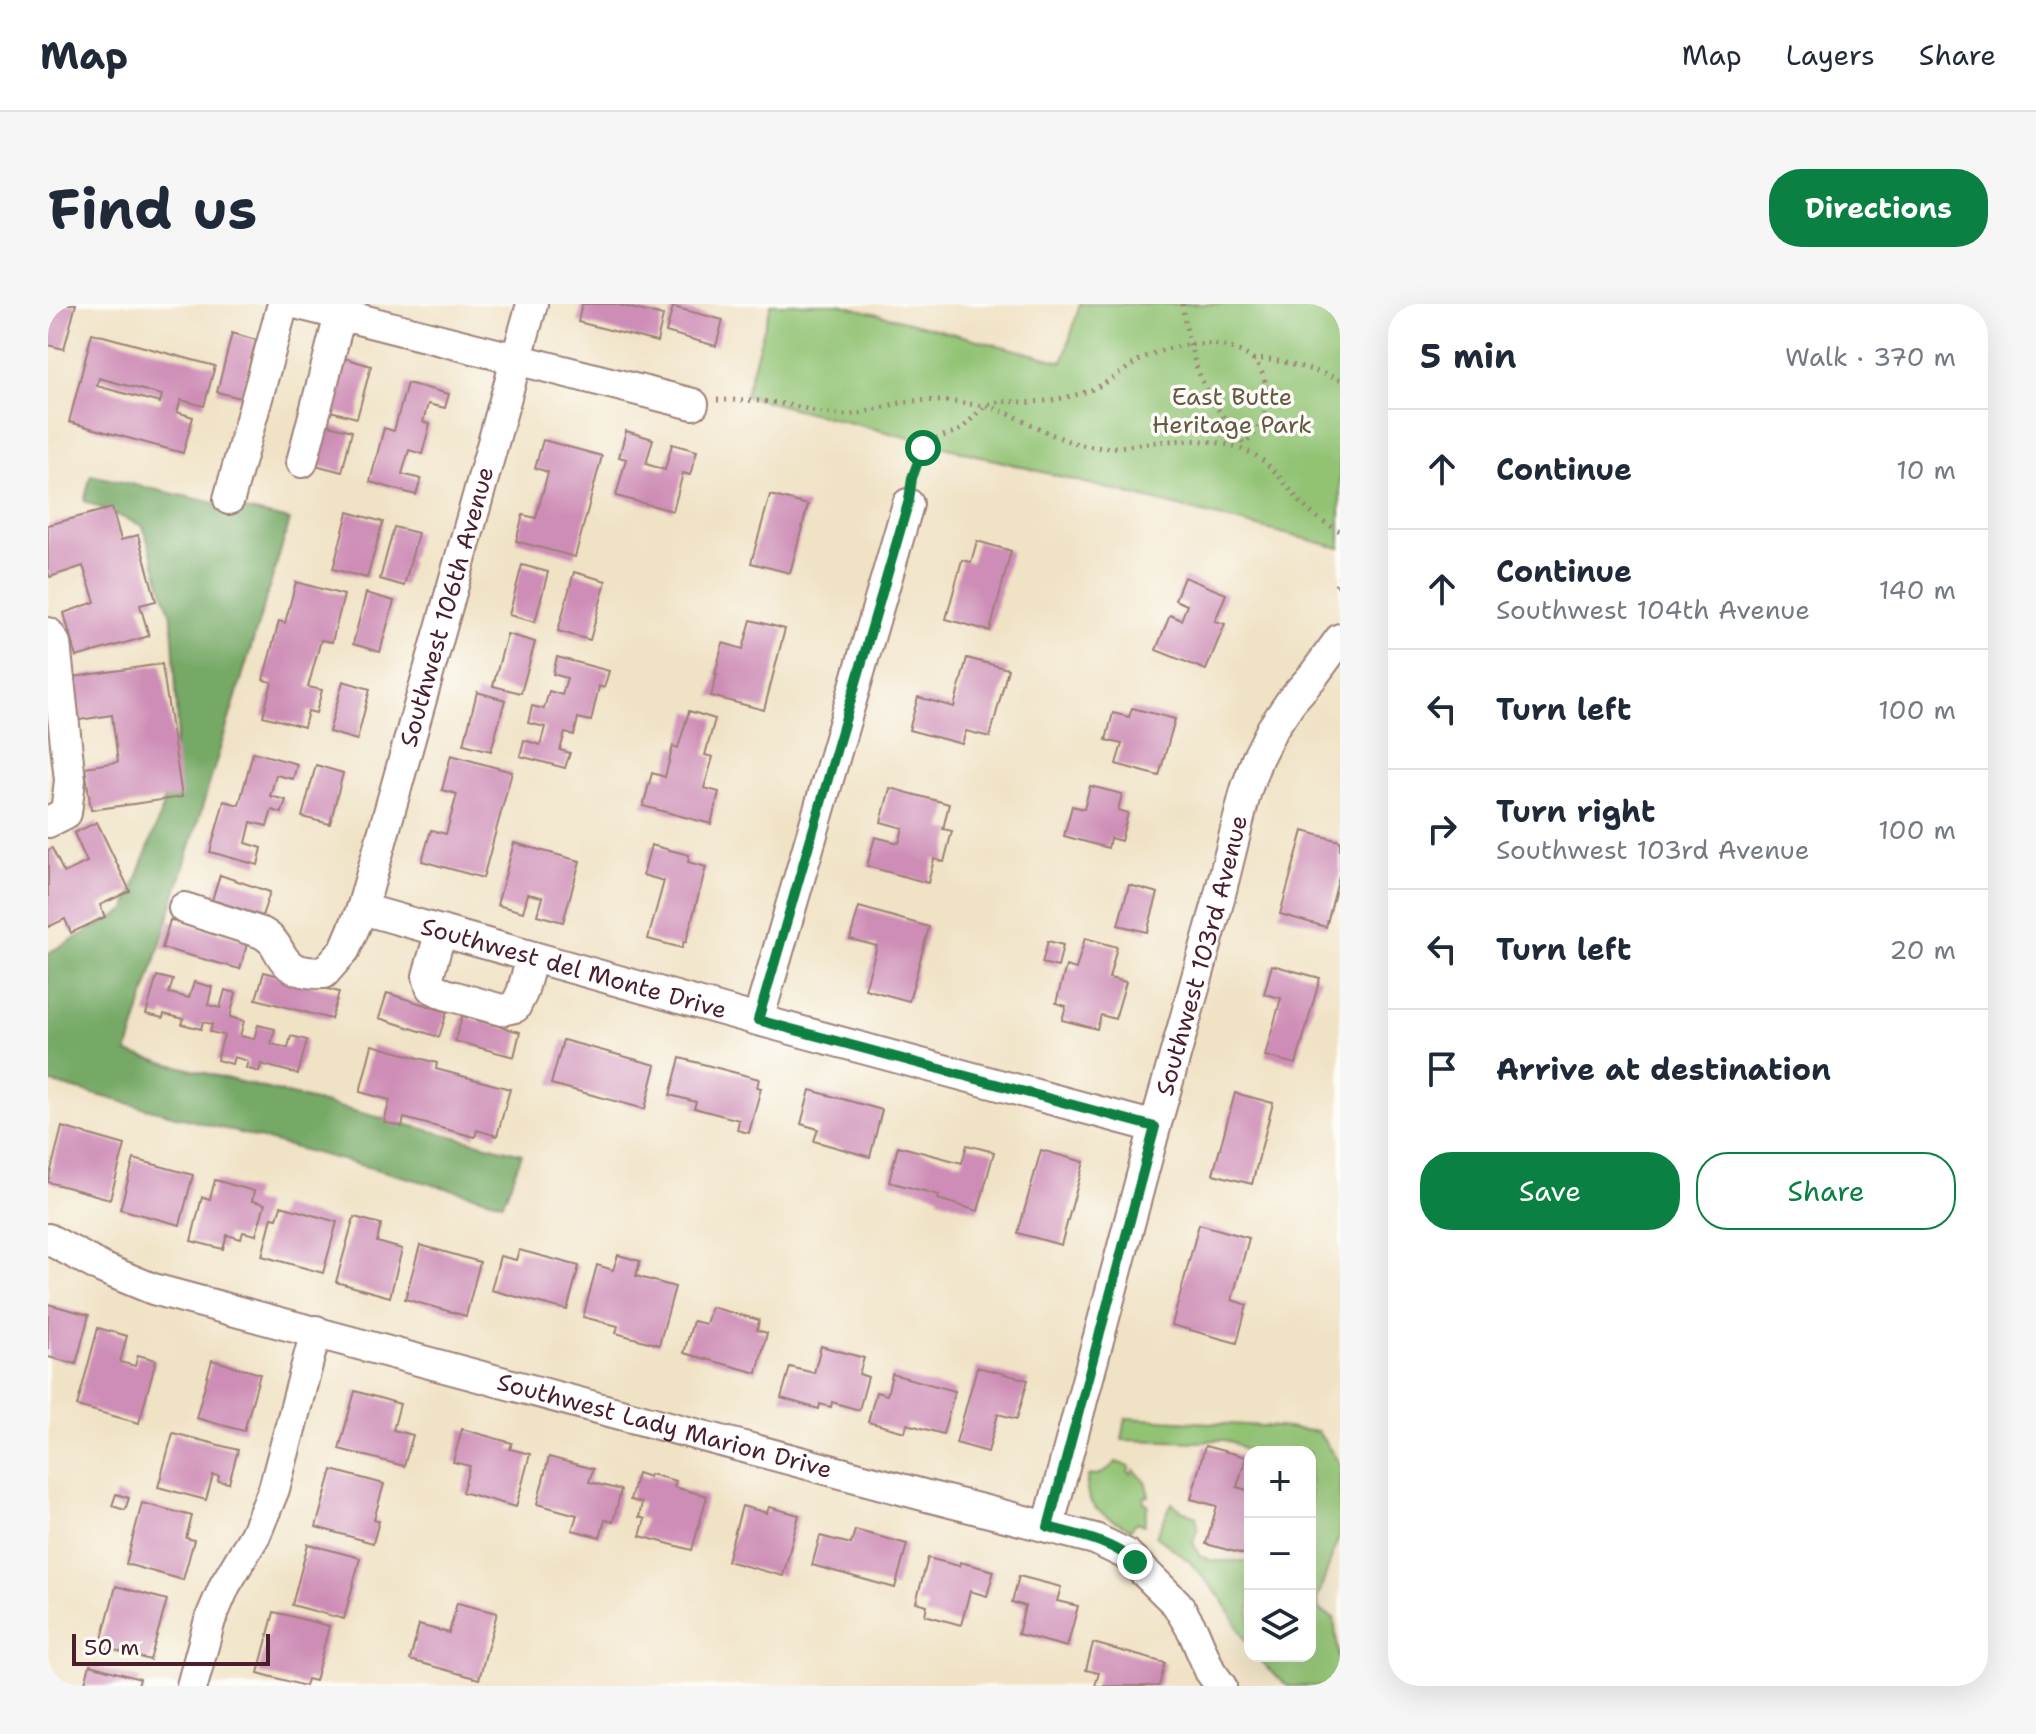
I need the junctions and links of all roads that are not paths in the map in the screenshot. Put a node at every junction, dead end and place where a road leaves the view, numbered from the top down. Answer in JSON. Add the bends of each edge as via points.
{"nodes":[{"id":1,"x":283,"y":304,"type":"edge"},
{"id":2,"x":299,"y":304,"type":"edge"},
{"id":3,"x":532,"y":304,"type":"edge"},
{"id":4,"x":340,"y":315,"type":"junction"},
{"id":5,"x":517,"y":360,"type":"junction"},
{"id":6,"x":693,"y":404,"type":"road end"},
{"id":7,"x":302,"y":462,"type":"dead end"},
{"id":8,"x":229,"y":499,"type":"dead end"},
{"id":9,"x":908,"y":504,"type":"road end"},
{"id":10,"x":48,"y":633,"type":"edge"},
{"id":11,"x":1340,"y":639,"type":"edge"},
{"id":12,"x":57,"y":818,"type":"edge"},
{"id":13,"x":184,"y":908,"type":"dead end"},
{"id":14,"x":362,"y":909,"type":"junction"},
{"id":15,"x":441,"y":931,"type":"junction"},
{"id":16,"x":532,"y":957,"type":"junction"},
{"id":17,"x":758,"y":1020,"type":"junction"},
{"id":18,"x":1155,"y":1127,"type":"junction"},
{"id":19,"x":48,"y":1239,"type":"edge"},
{"id":20,"x":316,"y":1331,"type":"junction"},
{"id":21,"x":1048,"y":1527,"type":"junction"},
{"id":22,"x":192,"y":1686,"type":"edge"},
{"id":23,"x":1221,"y":1686,"type":"edge"}],
"edges":[{"from":1,"to":8,"type":"street"},
{"from":2,"to":4,"type":"street"},
{"from":3,"to":5,"type":"street","name":"Southwest 106th Avenue"},
{"from":4,"to":5,"type":"street"},
{"from":4,"to":7,"type":"street"},
{"from":5,"to":6,"type":"street"},
{"from":5,"to":14,"type":"street","name":"Southwest 106th Avenue"},
{"from":9,"to":17,"type":"street"},
{"from":10,"to":12,"type":"street","via":[[55,643],[70,780]]},
{"from":11,"to":18,"type":"street","name":"Southwest 103rd Avenue","via":[[1291,701],[1257,759]]},
{"from":13,"to":14,"type":"street","name":"Southwest 106th Avenue","via":[[262,933],[273,939],[288,965],[314,973],[324,973],[345,949]]},
{"from":14,"to":15,"type":"street","name":"Southwest del Monte Drive"},
{"from":15,"to":16,"type":"street","name":"Southwest del Monte Drive"},
{"from":15,"to":16,"type":"street","via":[[428,976],[431,987],[445,994],[502,1010],[515,1007]]},
{"from":16,"to":17,"type":"street","name":"Southwest del Monte Drive"},
{"from":17,"to":18,"type":"street","name":"Southwest del Monte Drive"},
{"from":18,"to":21,"type":"street","name":"Southwest 103rd Avenue"},
{"from":19,"to":20,"type":"street","name":"Southwest Lady Marion Drive","via":[[153,1289]]},
{"from":20,"to":21,"type":"street","name":"Southwest Lady Marion Drive"},
{"from":20,"to":22,"type":"street","via":[[274,1489],[215,1608]]},
{"from":21,"to":23,"type":"street","name":"Southwest Lady Marion Drive","via":[[1095,1539],[1144,1570],[1177,1604]]}]}
